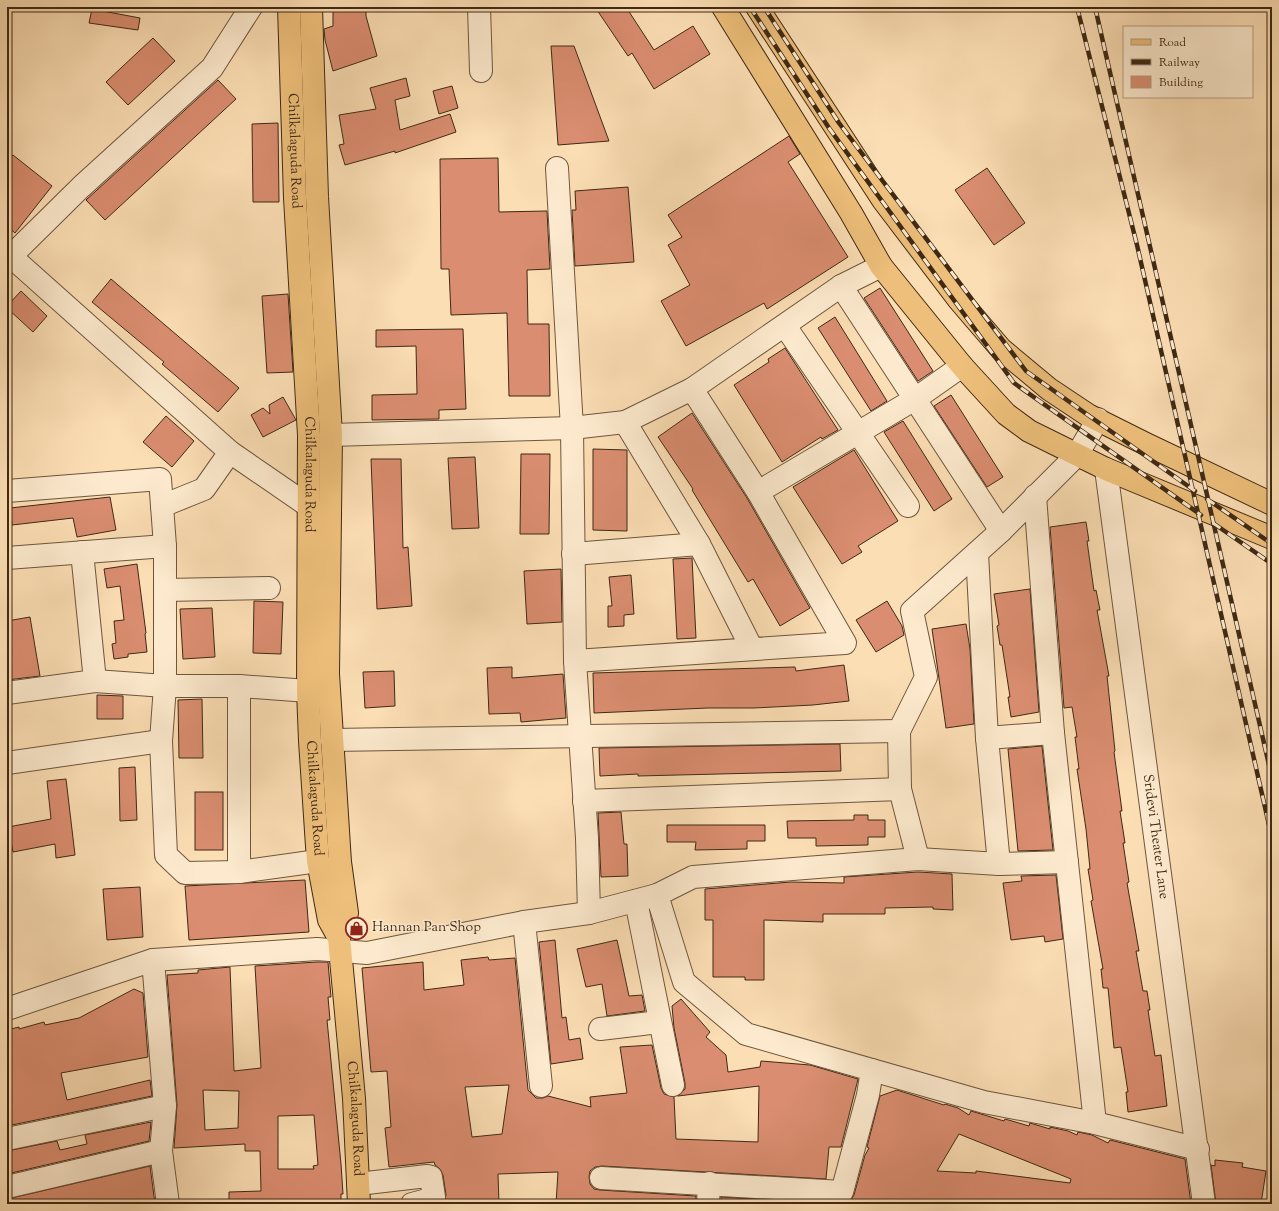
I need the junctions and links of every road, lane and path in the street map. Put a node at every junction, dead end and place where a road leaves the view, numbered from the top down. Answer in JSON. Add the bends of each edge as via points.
{"nodes":[{"id":1,"x":251,"y":7,"type":"edge"},
{"id":2,"x":289,"y":7,"type":"edge"},
{"id":3,"x":311,"y":7,"type":"edge"},
{"id":4,"x":479,"y":7,"type":"edge"},
{"id":5,"x":722,"y":7,"type":"edge"},
{"id":6,"x":757,"y":7,"type":"edge"},
{"id":7,"x":481,"y":71,"type":"dead end"},
{"id":8,"x":557,"y":168,"type":"dead end"},
{"id":9,"x":8,"y":256,"type":"edge"},
{"id":10,"x":881,"y":266,"type":"junction"},
{"id":11,"x":841,"y":286,"type":"junction"},
{"id":12,"x":785,"y":326,"type":"junction"},
{"id":13,"x":962,"y":366,"type":"junction"},
{"id":14,"x":692,"y":389,"type":"junction"},
{"id":15,"x":915,"y":400,"type":"junction"},
{"id":16,"x":1098,"y":420,"type":"junction"},
{"id":17,"x":625,"y":422,"type":"junction"},
{"id":18,"x":572,"y":428,"type":"junction"},
{"id":19,"x":858,"y":433,"type":"junction"},
{"id":20,"x":331,"y":435,"type":"junction"},
{"id":21,"x":230,"y":452,"type":"junction"},
{"id":22,"x":1078,"y":455,"type":"junction"},
{"id":23,"x":1106,"y":469,"type":"junction"},
{"id":24,"x":7,"y":491,"type":"edge"},
{"id":25,"x":758,"y":492,"type":"junction"},
{"id":26,"x":1035,"y":496,"type":"junction"},
{"id":27,"x":1272,"y":504,"type":"edge"},
{"id":28,"x":162,"y":506,"type":"junction"},
{"id":29,"x":908,"y":506,"type":"dead end"},
{"id":30,"x":310,"y":507,"type":"junction"},
{"id":31,"x":1001,"y":531,"type":"junction"},
{"id":32,"x":1272,"y":538,"type":"edge"},
{"id":33,"x":699,"y":544,"type":"junction"},
{"id":34,"x":165,"y":546,"type":"junction"},
{"id":35,"x":82,"y":552,"type":"junction"},
{"id":36,"x":977,"y":552,"type":"junction"},
{"id":37,"x":573,"y":554,"type":"junction"},
{"id":38,"x":7,"y":558,"type":"edge"},
{"id":39,"x":269,"y":588,"type":"dead end"},
{"id":40,"x":165,"y":590,"type":"junction"},
{"id":41,"x":752,"y":649,"type":"junction"},
{"id":42,"x":575,"y":661,"type":"junction"},
{"id":43,"x":95,"y":681,"type":"junction"},
{"id":44,"x":165,"y":686,"type":"junction"},
{"id":45,"x":240,"y":686,"type":"junction"},
{"id":46,"x":308,"y":691,"type":"junction"},
{"id":47,"x":7,"y":693,"type":"edge"},
{"id":48,"x":899,"y":731,"type":"junction"},
{"id":49,"x":1054,"y":733,"type":"junction"},
{"id":50,"x":580,"y":736,"type":"junction"},
{"id":51,"x":988,"y":738,"type":"junction"},
{"id":52,"x":332,"y":740,"type":"junction"},
{"id":53,"x":161,"y":741,"type":"junction"},
{"id":54,"x":7,"y":763,"type":"edge"},
{"id":55,"x":900,"y":790,"type":"junction"},
{"id":56,"x":584,"y":801,"type":"junction"},
{"id":57,"x":918,"y":859,"type":"junction"},
{"id":58,"x":318,"y":861,"type":"junction"},
{"id":59,"x":1067,"y":862,"type":"junction"},
{"id":60,"x":999,"y":864,"type":"junction"},
{"id":61,"x":239,"y":872,"type":"junction"},
{"id":62,"x":657,"y":895,"type":"junction"},
{"id":63,"x":636,"y":901,"type":"junction"},
{"id":64,"x":589,"y":913,"type":"junction"},
{"id":65,"x":524,"y":922,"type":"junction"},
{"id":66,"x":340,"y":944,"type":"junction"},
{"id":67,"x":153,"y":960,"type":"junction"},
{"id":68,"x":7,"y":1009,"type":"edge"},
{"id":69,"x":659,"y":1022,"type":"junction"},
{"id":70,"x":600,"y":1029,"type":"dead end"},
{"id":71,"x":872,"y":1070,"type":"junction"},
{"id":72,"x":673,"y":1085,"type":"dead end"},
{"id":73,"x":541,"y":1086,"type":"dead end"},
{"id":74,"x":165,"y":1106,"type":"junction"},
{"id":75,"x":1095,"y":1122,"type":"junction"},
{"id":76,"x":7,"y":1139,"type":"edge"},
{"id":77,"x":1198,"y":1149,"type":"junction"},
{"id":78,"x":161,"y":1151,"type":"junction"},
{"id":79,"x":601,"y":1178,"type":"dead end"},
{"id":80,"x":7,"y":1187,"type":"edge"},
{"id":81,"x":359,"y":1194,"type":"edge"},
{"id":82,"x":709,"y":1194,"type":"edge"},
{"id":83,"x":168,"y":1204,"type":"edge"},
{"id":84,"x":412,"y":1204,"type":"edge"},
{"id":85,"x":1204,"y":1204,"type":"edge"}],
"edges":[{"from":1,"to":9,"type":"street","via":[[212,68]]},
{"from":2,"to":30,"type":"main road","name":"Chilkalaguda Road","via":[[295,198],[309,435]]},
{"from":3,"to":20,"type":"main road","name":"Chilkalaguda Road","via":[[317,197]]},
{"from":4,"to":7,"type":"street"},
{"from":5,"to":10,"type":"main road","via":[[847,206]]},
{"from":6,"to":16,"type":"main road","via":[[883,200],[959,300],[1002,349],[1049,389]]},
{"from":8,"to":18,"type":"street"},
{"from":9,"to":21,"type":"street"},
{"from":10,"to":11,"type":"street"},
{"from":10,"to":13,"type":"main road"},
{"from":11,"to":12,"type":"street"},
{"from":11,"to":15,"type":"street"},
{"from":12,"to":14,"type":"street"},
{"from":12,"to":19,"type":"street"},
{"from":13,"to":15,"type":"street"},
{"from":13,"to":22,"type":"main road","via":[[1006,414],[1029,430]]},
{"from":14,"to":17,"type":"street"},
{"from":14,"to":25,"type":"street"},
{"from":15,"to":19,"type":"street"},
{"from":15,"to":31,"type":"street"},
{"from":16,"to":22,"type":"street"},
{"from":16,"to":27,"type":"main road"},
{"from":17,"to":18,"type":"street"},
{"from":17,"to":33,"type":"street"},
{"from":18,"to":20,"type":"street"},
{"from":18,"to":37,"type":"street"},
{"from":19,"to":25,"type":"street"},
{"from":19,"to":29,"type":"street"},
{"from":20,"to":52,"type":"main road","name":"Chilkalaguda Road","via":[[328,674]]},
{"from":21,"to":28,"type":"street","via":[[204,489]]},
{"from":21,"to":30,"type":"street"},
{"from":22,"to":23,"type":"main road"},
{"from":22,"to":26,"type":"street"},
{"from":23,"to":32,"type":"main road"},
{"from":23,"to":77,"type":"street","name":"Sridevi Theater Lane"},
{"from":24,"to":28,"type":"street","via":[[160,479]]},
{"from":25,"to":41,"type":"street","via":[[845,643]]},
{"from":26,"to":31,"type":"street"},
{"from":26,"to":49,"type":"street"},
{"from":28,"to":34,"type":"street"},
{"from":30,"to":46,"type":"main road","name":"Chilkalaguda Road"},
{"from":31,"to":36,"type":"street"},
{"from":33,"to":37,"type":"street"},
{"from":33,"to":41,"type":"street"},
{"from":34,"to":35,"type":"street"},
{"from":34,"to":40,"type":"street"},
{"from":35,"to":38,"type":"street"},
{"from":35,"to":43,"type":"street"},
{"from":36,"to":48,"type":"street","via":[[912,611],[926,677]]},
{"from":36,"to":51,"type":"street"},
{"from":37,"to":42,"type":"street"},
{"from":39,"to":40,"type":"street"},
{"from":40,"to":44,"type":"street"},
{"from":41,"to":42,"type":"street"},
{"from":42,"to":50,"type":"street"},
{"from":43,"to":44,"type":"street"},
{"from":43,"to":47,"type":"street"},
{"from":44,"to":45,"type":"street"},
{"from":44,"to":53,"type":"street"},
{"from":45,"to":46,"type":"street"},
{"from":45,"to":61,"type":"street"},
{"from":46,"to":58,"type":"main road","name":"Chilkalaguda Road"},
{"from":48,"to":50,"type":"street"},
{"from":48,"to":55,"type":"street"},
{"from":49,"to":51,"type":"street"},
{"from":49,"to":59,"type":"street"},
{"from":50,"to":52,"type":"street"},
{"from":50,"to":56,"type":"street"},
{"from":51,"to":60,"type":"street"},
{"from":52,"to":66,"type":"main road","name":"Chilkalaguda Road","via":[[346,913]]},
{"from":53,"to":54,"type":"street"},
{"from":53,"to":61,"type":"street","via":[[166,855],[185,873]]},
{"from":55,"to":56,"type":"street"},
{"from":55,"to":57,"type":"street"},
{"from":56,"to":64,"type":"street"},
{"from":57,"to":60,"type":"street"},
{"from":57,"to":62,"type":"street","via":[[693,877]]},
{"from":58,"to":61,"type":"street"},
{"from":58,"to":66,"type":"main road","name":"Chilkalaguda Road","via":[[329,920]]},
{"from":59,"to":60,"type":"street"},
{"from":59,"to":75,"type":"street"},
{"from":62,"to":63,"type":"street"},
{"from":62,"to":71,"type":"street","via":[[684,982],[746,1034]]},
{"from":63,"to":64,"type":"street"},
{"from":63,"to":69,"type":"street"},
{"from":64,"to":65,"type":"street"},
{"from":65,"to":66,"type":"street","via":[[367,953]]},
{"from":65,"to":73,"type":"street"},
{"from":66,"to":67,"type":"street","via":[[317,949]]},
{"from":66,"to":81,"type":"main road","name":"Chilkalaguda Road","via":[[354,1098]]},
{"from":67,"to":68,"type":"street"},
{"from":67,"to":74,"type":"street"},
{"from":69,"to":70,"type":"street"},
{"from":69,"to":72,"type":"street"},
{"from":71,"to":75,"type":"street","via":[[984,1102]]},
{"from":71,"to":82,"type":"street","via":[[868,1095],[842,1192]]},
{"from":74,"to":76,"type":"street"},
{"from":74,"to":78,"type":"street"},
{"from":75,"to":77,"type":"street"},
{"from":77,"to":85,"type":"street","name":"Sridevi Theater Lane"},
{"from":78,"to":80,"type":"street"},
{"from":78,"to":83,"type":"street"},
{"from":79,"to":82,"type":"street"},
{"from":81,"to":84,"type":"street","via":[[427,1176],[431,1178],[434,1197]]}]}
